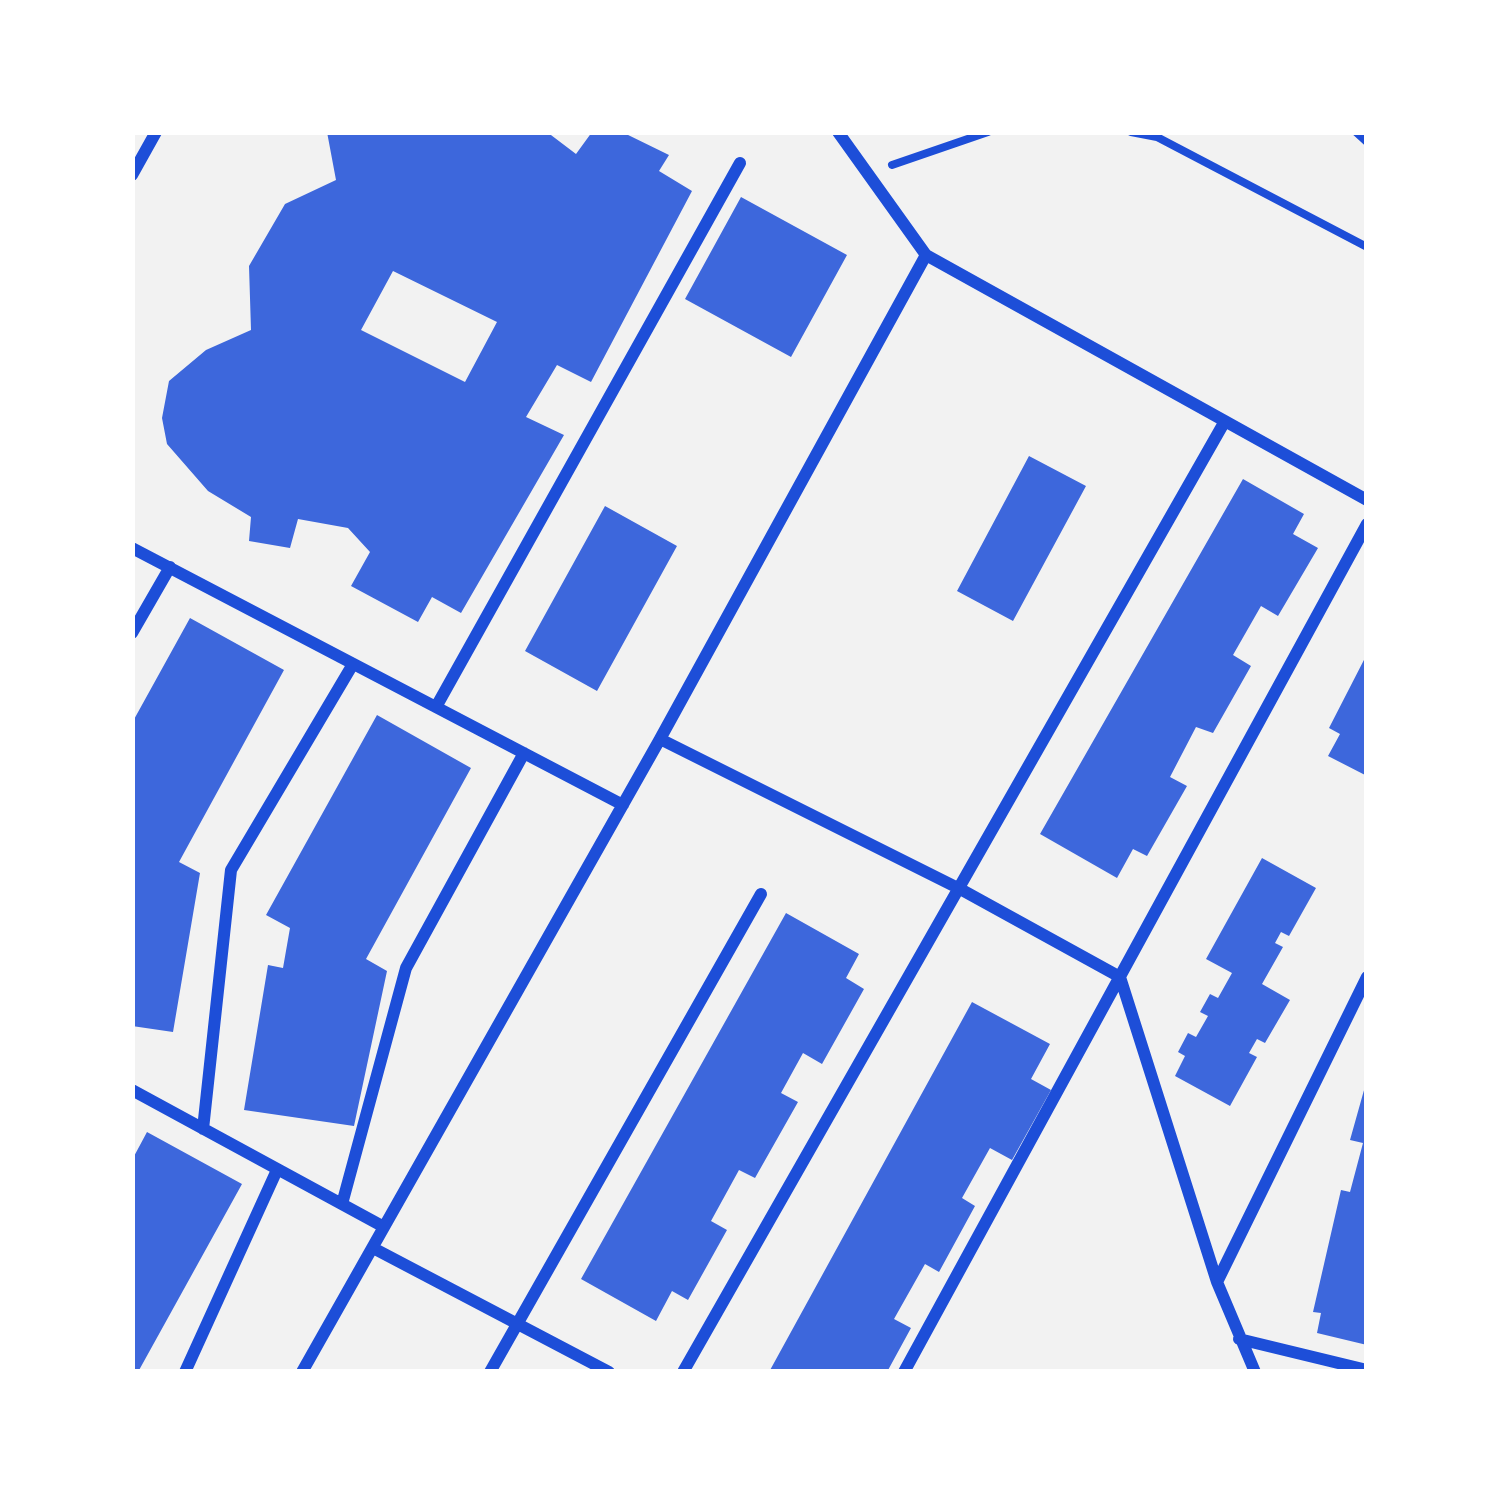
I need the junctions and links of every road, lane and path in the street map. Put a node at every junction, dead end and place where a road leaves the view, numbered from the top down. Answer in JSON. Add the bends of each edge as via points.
{"nodes":[{"id":1,"x":156,"y":132,"type":"edge"},
{"id":2,"x":838,"y":132,"type":"edge"},
{"id":3,"x":988,"y":132,"type":"edge"},
{"id":4,"x":1131,"y":132,"type":"edge"},
{"id":5,"x":1167,"y":132,"type":"edge"},
{"id":6,"x":1356,"y":132,"type":"edge"},
{"id":7,"x":1157,"y":136,"type":"junction"},
{"id":8,"x":1367,"y":142,"type":"edge"},
{"id":9,"x":740,"y":163,"type":"dead end"},
{"id":10,"x":868,"y":174,"type":"junction"},
{"id":11,"x":132,"y":175,"type":"edge"},
{"id":12,"x":1367,"y":247,"type":"edge"},
{"id":13,"x":926,"y":255,"type":"junction"},
{"id":14,"x":1225,"y":421,"type":"junction"},
{"id":15,"x":1367,"y":500,"type":"edge"},
{"id":16,"x":1367,"y":524,"type":"edge"},
{"id":17,"x":132,"y":548,"type":"edge"},
{"id":18,"x":170,"y":567,"type":"junction"},
{"id":19,"x":132,"y":633,"type":"edge"},
{"id":20,"x":353,"y":664,"type":"junction"},
{"id":21,"x":436,"y":707,"type":"junction"},
{"id":22,"x":660,"y":739,"type":"junction"},
{"id":23,"x":524,"y":753,"type":"junction"},
{"id":24,"x":622,"y":805,"type":"junction"},
{"id":25,"x":962,"y":890,"type":"junction"},
{"id":26,"x":761,"y":894,"type":"dead end"},
{"id":27,"x":1120,"y":976,"type":"junction"},
{"id":28,"x":1367,"y":977,"type":"edge"},
{"id":29,"x":132,"y":1090,"type":"edge"},
{"id":30,"x":202,"y":1129,"type":"junction"},
{"id":31,"x":278,"y":1170,"type":"junction"},
{"id":32,"x":342,"y":1204,"type":"junction"},
{"id":33,"x":384,"y":1227,"type":"junction"},
{"id":34,"x":373,"y":1247,"type":"junction"},
{"id":35,"x":1217,"y":1282,"type":"junction"},
{"id":36,"x":518,"y":1324,"type":"junction"},
{"id":37,"x":1239,"y":1339,"type":"junction"},
{"id":38,"x":1367,"y":1370,"type":"edge"},
{"id":39,"x":185,"y":1372,"type":"edge"},
{"id":40,"x":302,"y":1372,"type":"edge"},
{"id":41,"x":490,"y":1372,"type":"edge"},
{"id":42,"x":609,"y":1372,"type":"edge"},
{"id":43,"x":683,"y":1372,"type":"edge"},
{"id":44,"x":904,"y":1372,"type":"edge"},
{"id":45,"x":1255,"y":1372,"type":"edge"}],
"edges":[{"from":1,"to":11,"type":"street"},
{"from":2,"to":10,"type":"street"},
{"from":3,"to":10,"type":"path"},
{"from":4,"to":7,"type":"path"},
{"from":5,"to":7,"type":"path"},
{"from":6,"to":8,"type":"path"},
{"from":7,"to":12,"type":"path"},
{"from":9,"to":21,"type":"street"},
{"from":10,"to":13,"type":"street"},
{"from":13,"to":14,"type":"street"},
{"from":13,"to":22,"type":"street"},
{"from":14,"to":15,"type":"street"},
{"from":14,"to":25,"type":"street"},
{"from":16,"to":27,"type":"street"},
{"from":17,"to":18,"type":"street"},
{"from":18,"to":19,"type":"street"},
{"from":18,"to":20,"type":"street"},
{"from":20,"to":21,"type":"street"},
{"from":20,"to":30,"type":"street","via":[[231,870]]},
{"from":21,"to":23,"type":"street"},
{"from":22,"to":24,"type":"street"},
{"from":22,"to":25,"type":"street"},
{"from":23,"to":24,"type":"street"},
{"from":23,"to":32,"type":"street","via":[[406,968]]},
{"from":24,"to":33,"type":"street"},
{"from":25,"to":27,"type":"street"},
{"from":25,"to":43,"type":"street"},
{"from":26,"to":36,"type":"street"},
{"from":27,"to":35,"type":"street"},
{"from":27,"to":44,"type":"street"},
{"from":28,"to":35,"type":"street"},
{"from":29,"to":30,"type":"street"},
{"from":30,"to":31,"type":"street"},
{"from":31,"to":32,"type":"street"},
{"from":31,"to":39,"type":"street"},
{"from":32,"to":33,"type":"street"},
{"from":33,"to":34,"type":"street"},
{"from":34,"to":36,"type":"street"},
{"from":34,"to":40,"type":"street"},
{"from":35,"to":37,"type":"street"},
{"from":36,"to":41,"type":"street"},
{"from":36,"to":42,"type":"street"},
{"from":37,"to":38,"type":"street"},
{"from":37,"to":45,"type":"street"}]}
